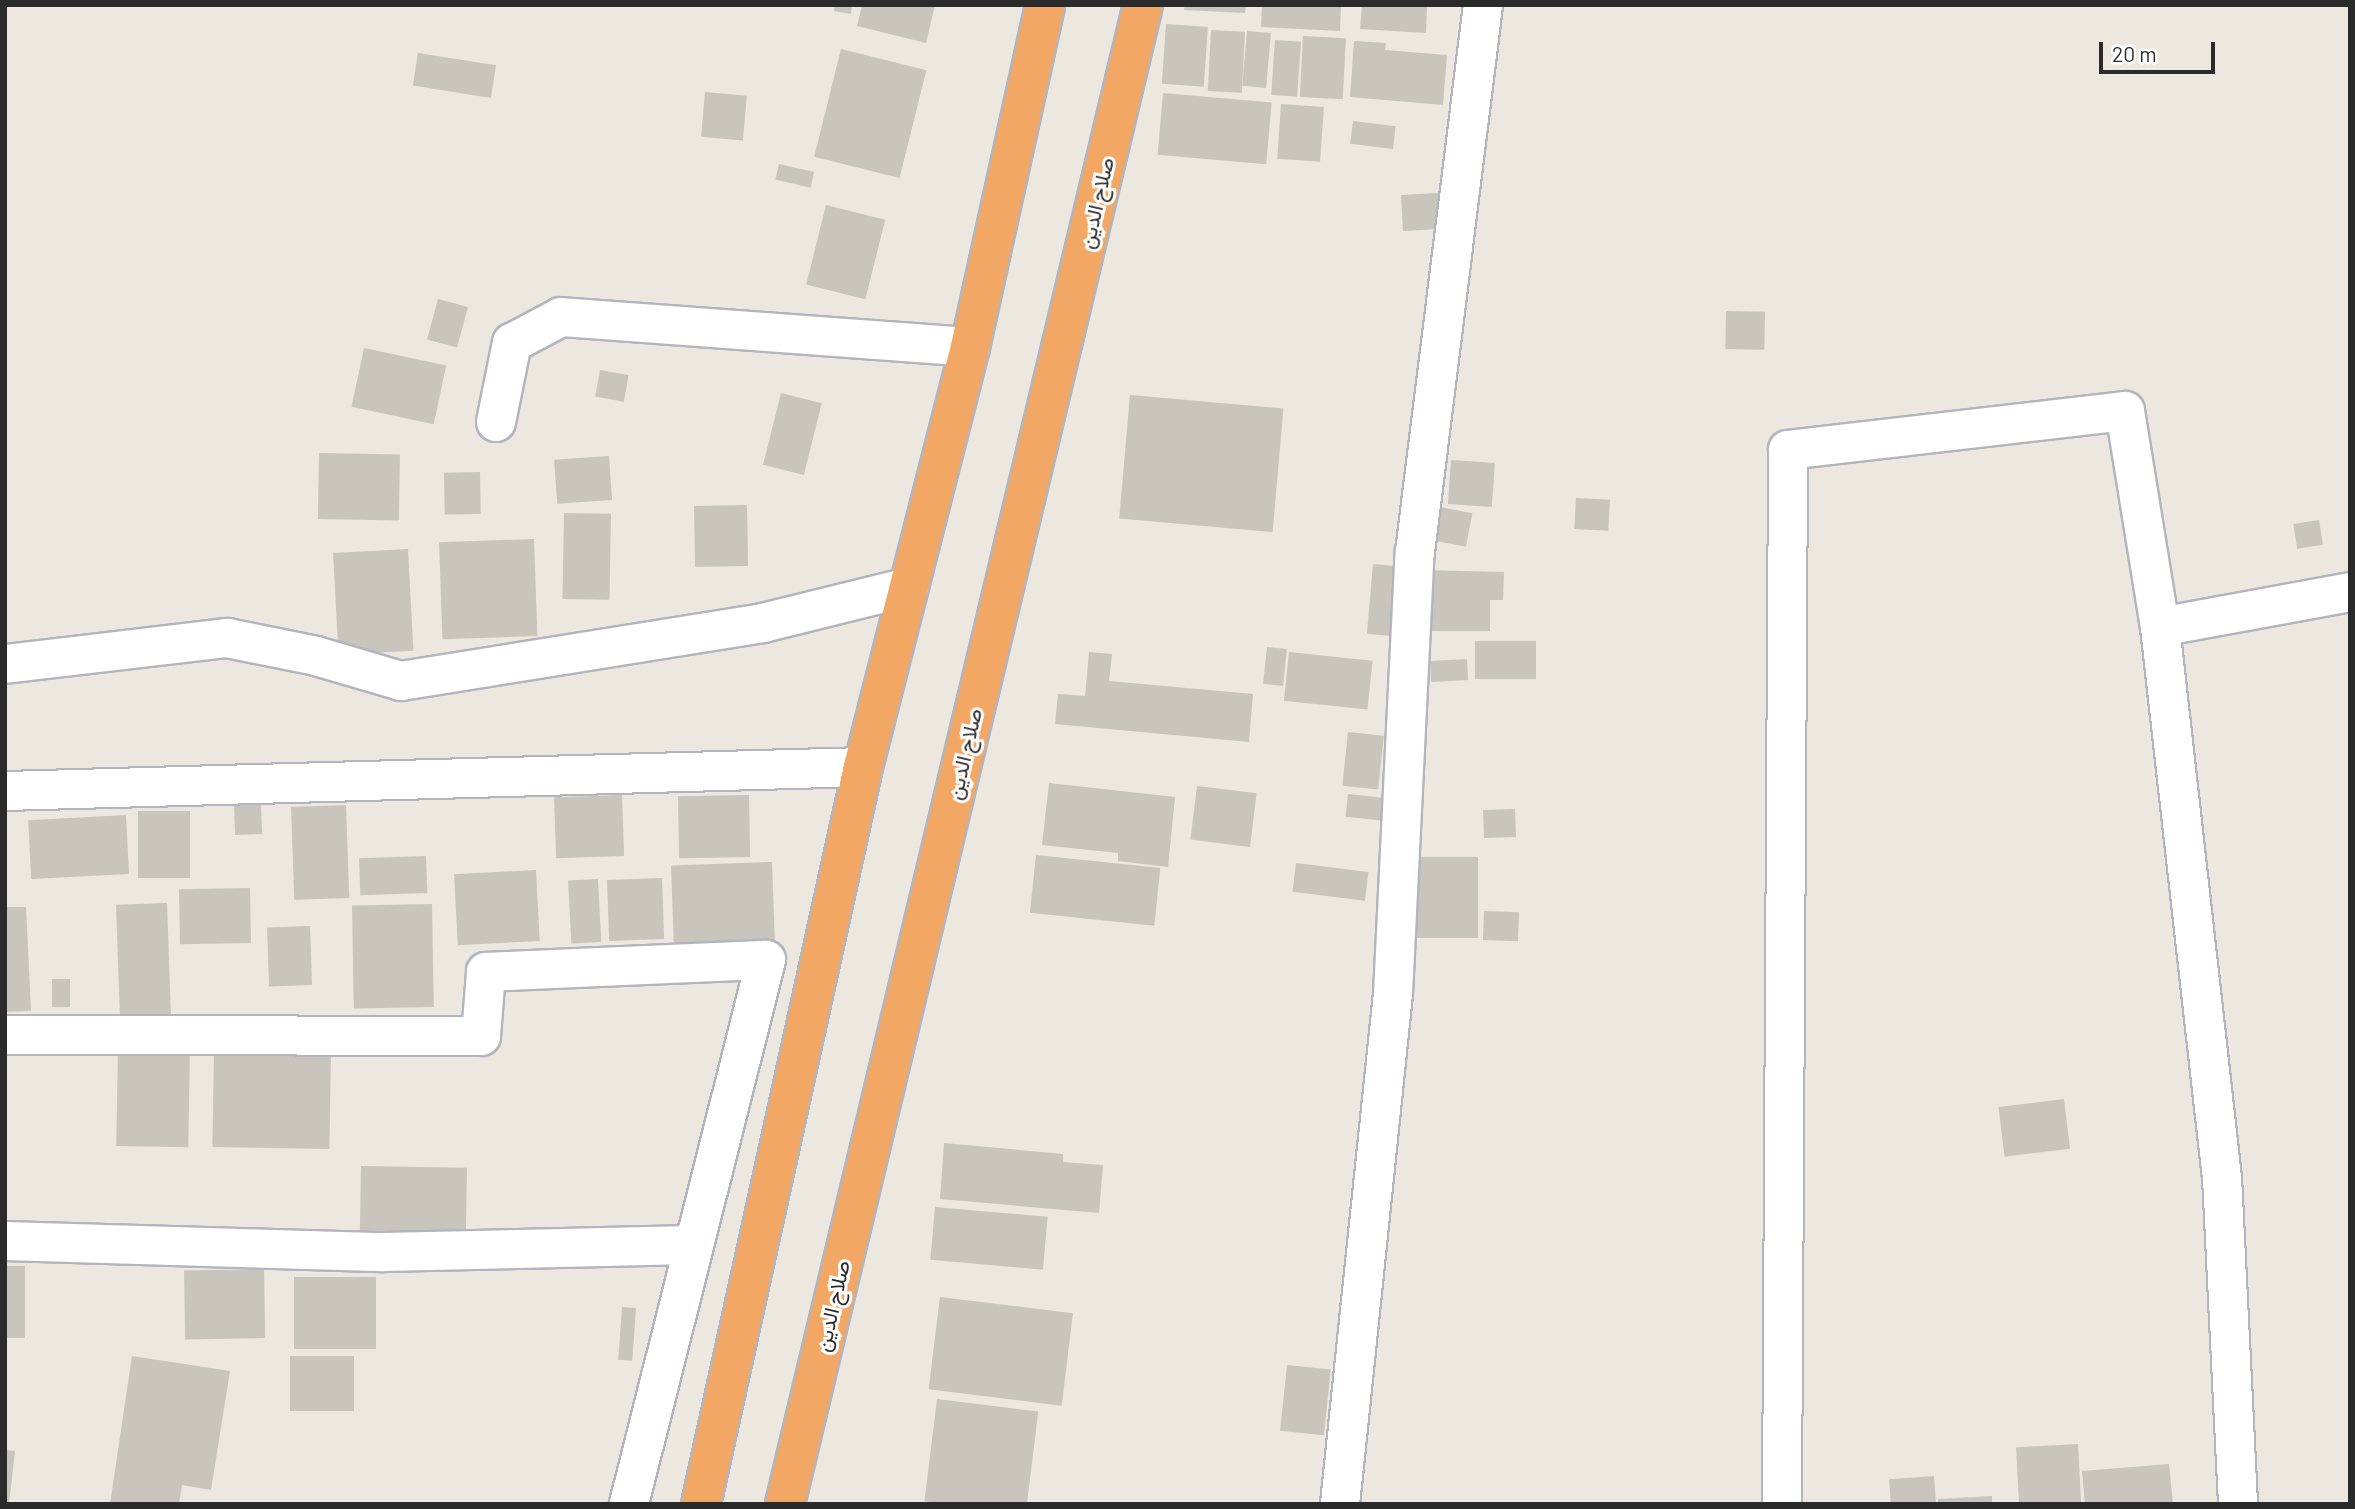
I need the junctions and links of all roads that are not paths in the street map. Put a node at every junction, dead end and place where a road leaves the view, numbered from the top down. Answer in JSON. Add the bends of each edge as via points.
{"nodes":[{"id":1,"x":1045,"y":5,"type":"edge"},
{"id":2,"x":1143,"y":5,"type":"edge"},
{"id":3,"x":1483,"y":5,"type":"edge"},
{"id":4,"x":970,"y":347,"type":"junction"},
{"id":5,"x":496,"y":422,"type":"dead end"},
{"id":6,"x":909,"y":587,"type":"junction"},
{"id":7,"x":2350,"y":592,"type":"edge"},
{"id":8,"x":2160,"y":627,"type":"junction"},
{"id":9,"x":5,"y":664,"type":"edge"},
{"id":10,"x":863,"y":767,"type":"junction"},
{"id":11,"x":5,"y":791,"type":"edge"},
{"id":12,"x":5,"y":1035,"type":"edge"},
{"id":13,"x":5,"y":1241,"type":"edge"},
{"id":14,"x":692,"y":1245,"type":"junction"},
{"id":15,"x":629,"y":1504,"type":"edge"},
{"id":16,"x":701,"y":1504,"type":"edge"},
{"id":17,"x":785,"y":1504,"type":"edge"},
{"id":18,"x":1340,"y":1504,"type":"edge"},
{"id":19,"x":1782,"y":1504,"type":"edge"},
{"id":20,"x":2238,"y":1504,"type":"edge"}],
"edges":[{"from":1,"to":4,"type":"highway"},
{"from":2,"to":17,"type":"highway","name":"صلاح الدين"},
{"from":3,"to":18,"type":"street","via":[[1415,552],[1393,995]]},
{"from":4,"to":5,"type":"street","via":[[561,317],[512,343]]},
{"from":4,"to":6,"type":"highway"},
{"from":6,"to":9,"type":"street","via":[[839,608],[751,625],[401,681],[316,656],[227,638]]},
{"from":6,"to":10,"type":"highway"},
{"from":7,"to":8,"type":"street"},
{"from":8,"to":19,"type":"street","via":[[2125,411],[1788,450]]},
{"from":8,"to":20,"type":"street","via":[[2222,1178]]},
{"from":10,"to":11,"type":"street"},
{"from":10,"to":16,"type":"highway"},
{"from":12,"to":14,"type":"street","via":[[481,1036],[486,972],[766,960]]},
{"from":13,"to":14,"type":"street","via":[[383,1252]]},
{"from":14,"to":15,"type":"street"}]}
